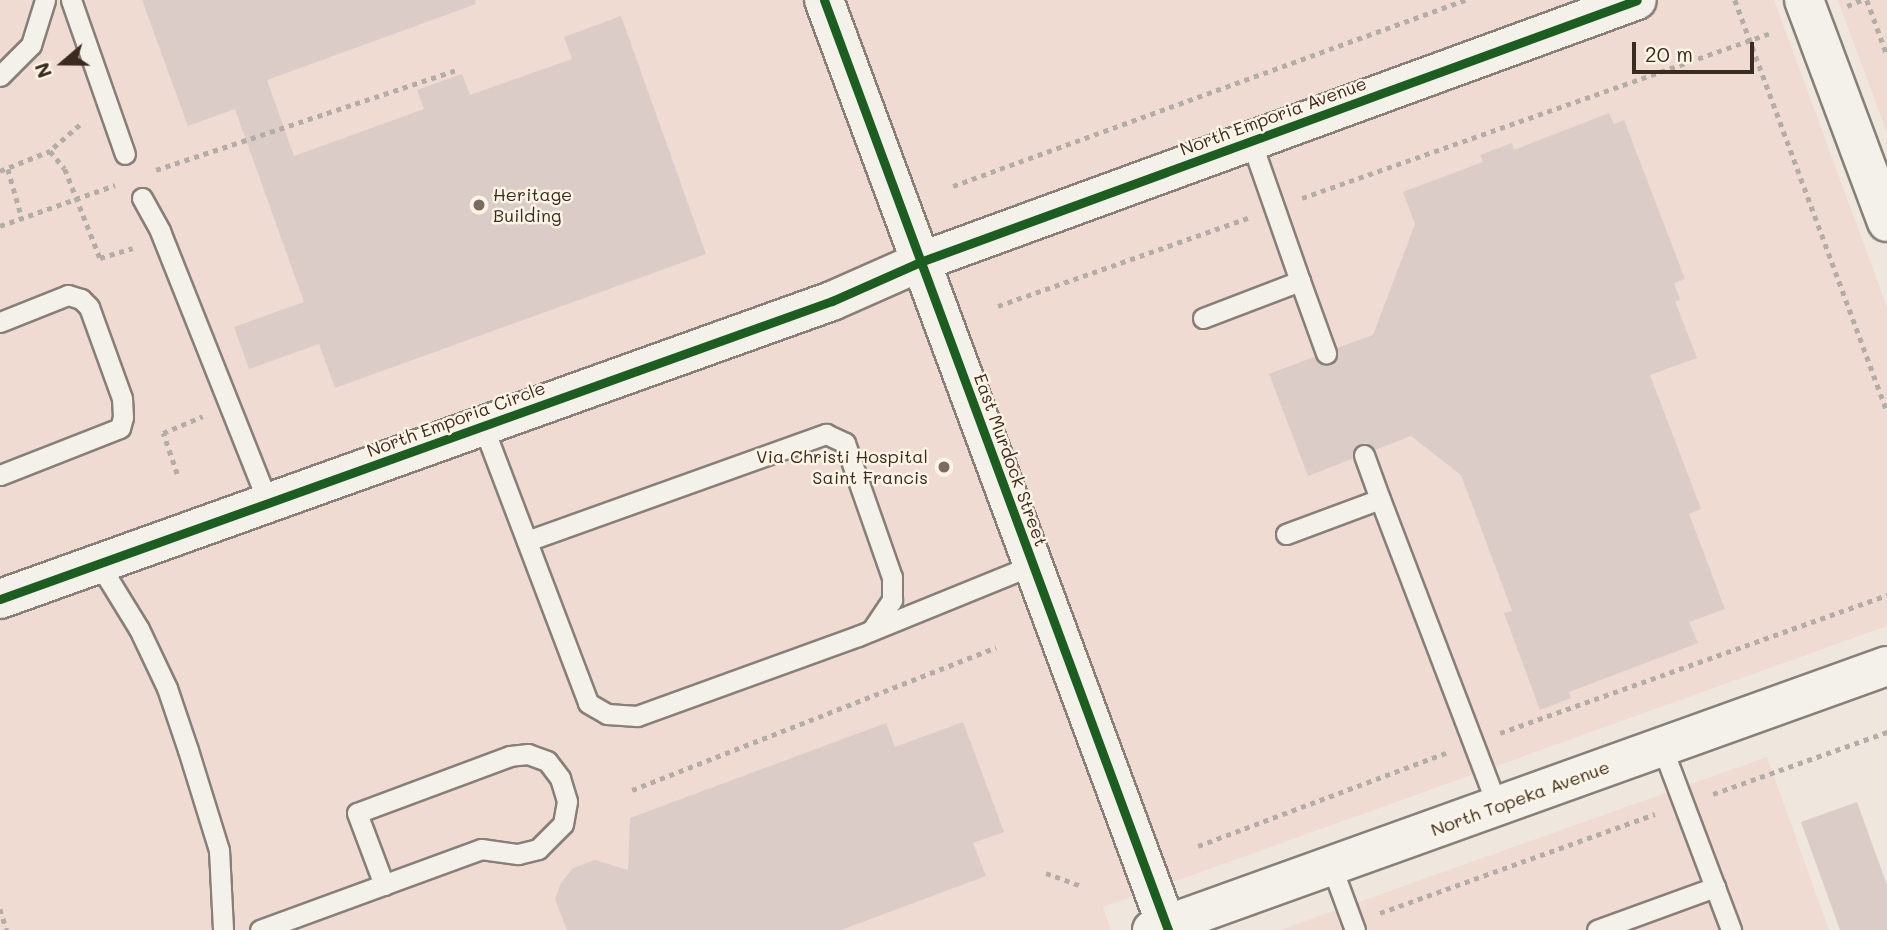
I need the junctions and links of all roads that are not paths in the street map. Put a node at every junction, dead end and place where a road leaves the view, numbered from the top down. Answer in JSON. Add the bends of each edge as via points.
{"nodes":[{"id":1,"x":45,"y":0,"type":"edge"},
{"id":2,"x":71,"y":0,"type":"edge"},
{"id":3,"x":824,"y":0,"type":"edge"},
{"id":4,"x":1636,"y":0,"type":"edge"},
{"id":5,"x":1807,"y":9,"type":"edge"},
{"id":6,"x":0,"y":76,"type":"edge"},
{"id":7,"x":1251,"y":141,"type":"junction"},
{"id":8,"x":125,"y":154,"type":"dead end"},
{"id":9,"x":142,"y":198,"type":"dead end"},
{"id":10,"x":1887,"y":222,"type":"edge"},
{"id":11,"x":920,"y":262,"type":"junction"},
{"id":12,"x":1300,"y":281,"type":"junction"},
{"id":13,"x":1203,"y":318,"type":"dead end"},
{"id":14,"x":0,"y":322,"type":"edge"},
{"id":15,"x":1326,"y":352,"type":"dead end"},
{"id":16,"x":483,"y":426,"type":"junction"},
{"id":17,"x":1364,"y":455,"type":"dead end"},
{"id":18,"x":0,"y":475,"type":"edge"},
{"id":19,"x":1380,"y":499,"type":"junction"},
{"id":20,"x":268,"y":503,"type":"junction"},
{"id":21,"x":1286,"y":534,"type":"dead end"},
{"id":22,"x":527,"y":541,"type":"junction"},
{"id":23,"x":99,"y":564,"type":"junction"},
{"id":24,"x":1033,"y":565,"type":"junction"},
{"id":25,"x":0,"y":598,"type":"edge"},
{"id":26,"x":872,"y":630,"type":"junction"},
{"id":27,"x":1887,"y":666,"type":"edge"},
{"id":28,"x":1662,"y":747,"type":"junction"},
{"id":29,"x":1497,"y":806,"type":"junction"},
{"id":30,"x":1331,"y":865,"type":"junction"},
{"id":31,"x":384,"y":885,"type":"junction"},
{"id":32,"x":1715,"y":887,"type":"junction"},
{"id":33,"x":1354,"y":926,"type":"edge"},
{"id":34,"x":1162,"y":928,"type":"edge"},
{"id":35,"x":223,"y":930,"type":"edge"},
{"id":36,"x":260,"y":930,"type":"edge"},
{"id":37,"x":1597,"y":930,"type":"edge"},
{"id":38,"x":1731,"y":930,"type":"edge"}],
"edges":[{"from":1,"to":6,"type":"lane","via":[[31,45]]},
{"from":2,"to":8,"type":"lane"},
{"from":3,"to":11,"type":"street","name":"East Murdock Street"},
{"from":4,"to":7,"type":"street","name":"North Emporia Avenue"},
{"from":5,"to":10,"type":"street"},
{"from":7,"to":11,"type":"street","name":"North Emporia Avenue"},
{"from":7,"to":12,"type":"lane"},
{"from":9,"to":20,"type":"lane","via":[[160,231]]},
{"from":11,"to":16,"type":"street","name":"North Emporia Circle","via":[[832,301]]},
{"from":11,"to":24,"type":"street","name":"East Murdock Street"},
{"from":12,"to":13,"type":"lane"},
{"from":12,"to":15,"type":"lane"},
{"from":14,"to":18,"type":"lane","via":[[68,295],[81,299],[99,333],[122,398],[123,417],[120,428]]},
{"from":16,"to":20,"type":"street","name":"North Emporia Circle"},
{"from":16,"to":22,"type":"lane"},
{"from":17,"to":19,"type":"lane"},
{"from":19,"to":21,"type":"lane"},
{"from":19,"to":29,"type":"lane"},
{"from":20,"to":23,"type":"street","name":"North Emporia Circle"},
{"from":22,"to":26,"type":"lane","via":[[587,703],[607,714],[637,716]]},
{"from":22,"to":26,"type":"lane","via":[[826,434],[845,443],[892,577],[892,600]]},
{"from":23,"to":25,"type":"street","name":"North Emporia Circle"},
{"from":23,"to":35,"type":"lane","via":[[139,629],[167,688],[219,850]]},
{"from":24,"to":26,"type":"lane"},
{"from":24,"to":34,"type":"street","name":"East Murdock Street"},
{"from":27,"to":28,"type":"street","name":"North Topeka Avenue"},
{"from":28,"to":29,"type":"street","name":"North Topeka Avenue"},
{"from":28,"to":32,"type":"lane"},
{"from":29,"to":30,"type":"street","name":"North Topeka Avenue"},
{"from":30,"to":33,"type":"lane"},
{"from":30,"to":34,"type":"street","name":"North Topeka Avenue"},
{"from":31,"to":31,"type":"lane","via":[[481,849],[518,854],[538,849],[563,824],[567,801],[560,778],[547,761],[528,754],[510,756],[357,813]]},
{"from":31,"to":36,"type":"lane"},
{"from":32,"to":37,"type":"lane"},
{"from":32,"to":38,"type":"lane"}]}
